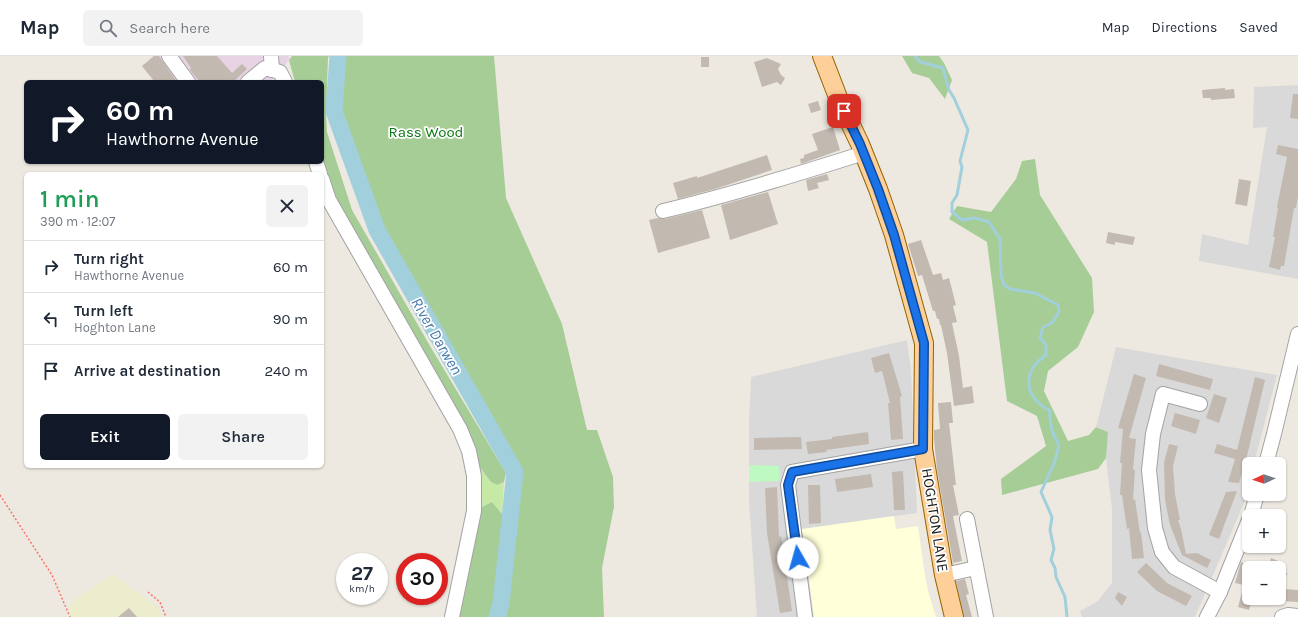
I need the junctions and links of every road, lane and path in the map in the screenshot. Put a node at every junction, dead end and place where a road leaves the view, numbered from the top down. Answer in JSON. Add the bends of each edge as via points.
{"nodes":[{"id":1,"x":169,"y":56,"type":"edge"},
{"id":2,"x":822,"y":56,"type":"edge"},
{"id":3,"x":271,"y":63,"type":"edge"},
{"id":4,"x":187,"y":80,"type":"edge"},
{"id":5,"x":250,"y":80,"type":"edge"},
{"id":6,"x":285,"y":80,"type":"edge"},
{"id":7,"x":864,"y":152,"type":"junction"},
{"id":8,"x":324,"y":185,"type":"edge"},
{"id":9,"x":664,"y":210,"type":"dead end"},
{"id":10,"x":1298,"y":334,"type":"edge"},
{"id":11,"x":1200,"y":404,"type":"dead end"},
{"id":12,"x":923,"y":449,"type":"junction"},
{"id":13,"x":1268,"y":457,"type":"edge"},
{"id":14,"x":0,"y":495,"type":"edge"},
{"id":15,"x":966,"y":519,"type":"dead end"},
{"id":16,"x":1242,"y":537,"type":"edge"},
{"id":17,"x":976,"y":568,"type":"junction"},
{"id":18,"x":944,"y":576,"type":"junction"},
{"id":19,"x":148,"y":592,"type":"dead end"},
{"id":20,"x":1220,"y":592,"type":"junction"},
{"id":21,"x":1298,"y":616,"type":"edge"},
{"id":22,"x":70,"y":617,"type":"edge"},
{"id":23,"x":166,"y":617,"type":"edge"},
{"id":24,"x":452,"y":617,"type":"edge"},
{"id":25,"x":805,"y":617,"type":"edge"},
{"id":26,"x":954,"y":617,"type":"edge"},
{"id":27,"x":986,"y":617,"type":"edge"},
{"id":28,"x":1207,"y":617,"type":"edge"},
{"id":29,"x":1282,"y":617,"type":"edge"}],
"edges":[{"from":1,"to":4,"type":"street"},
{"from":2,"to":7,"type":"main road","name":"HOGHTON LANE","via":[[839,100]]},
{"from":3,"to":5,"type":"street"},
{"from":3,"to":6,"type":"street"},
{"from":7,"to":9,"type":"street","via":[[788,177]]},
{"from":7,"to":12,"type":"main road","name":"HOGHTON LANE","via":[[894,235],[924,343]]},
{"from":8,"to":24,"type":"street","via":[[329,200],[460,429],[469,451],[474,476],[474,511]]},
{"from":10,"to":13,"type":"street"},
{"from":11,"to":20,"type":"street","via":[[1163,394],[1153,434],[1149,470],[1156,528],[1162,552],[1174,568]]},
{"from":12,"to":18,"type":"main road","name":"HOGHTON LANE"},
{"from":12,"to":25,"type":"street","via":[[792,472],[788,485]]},
{"from":14,"to":22,"type":"path","via":[[52,575]]},
{"from":15,"to":17,"type":"street"},
{"from":16,"to":20,"type":"street"},
{"from":17,"to":18,"type":"street"},
{"from":17,"to":27,"type":"street"},
{"from":18,"to":26,"type":"main road","name":"HOGHTON LANE"},
{"from":19,"to":23,"type":"path","via":[[160,602]]},
{"from":20,"to":28,"type":"street"},
{"from":21,"to":29,"type":"street"}]}
